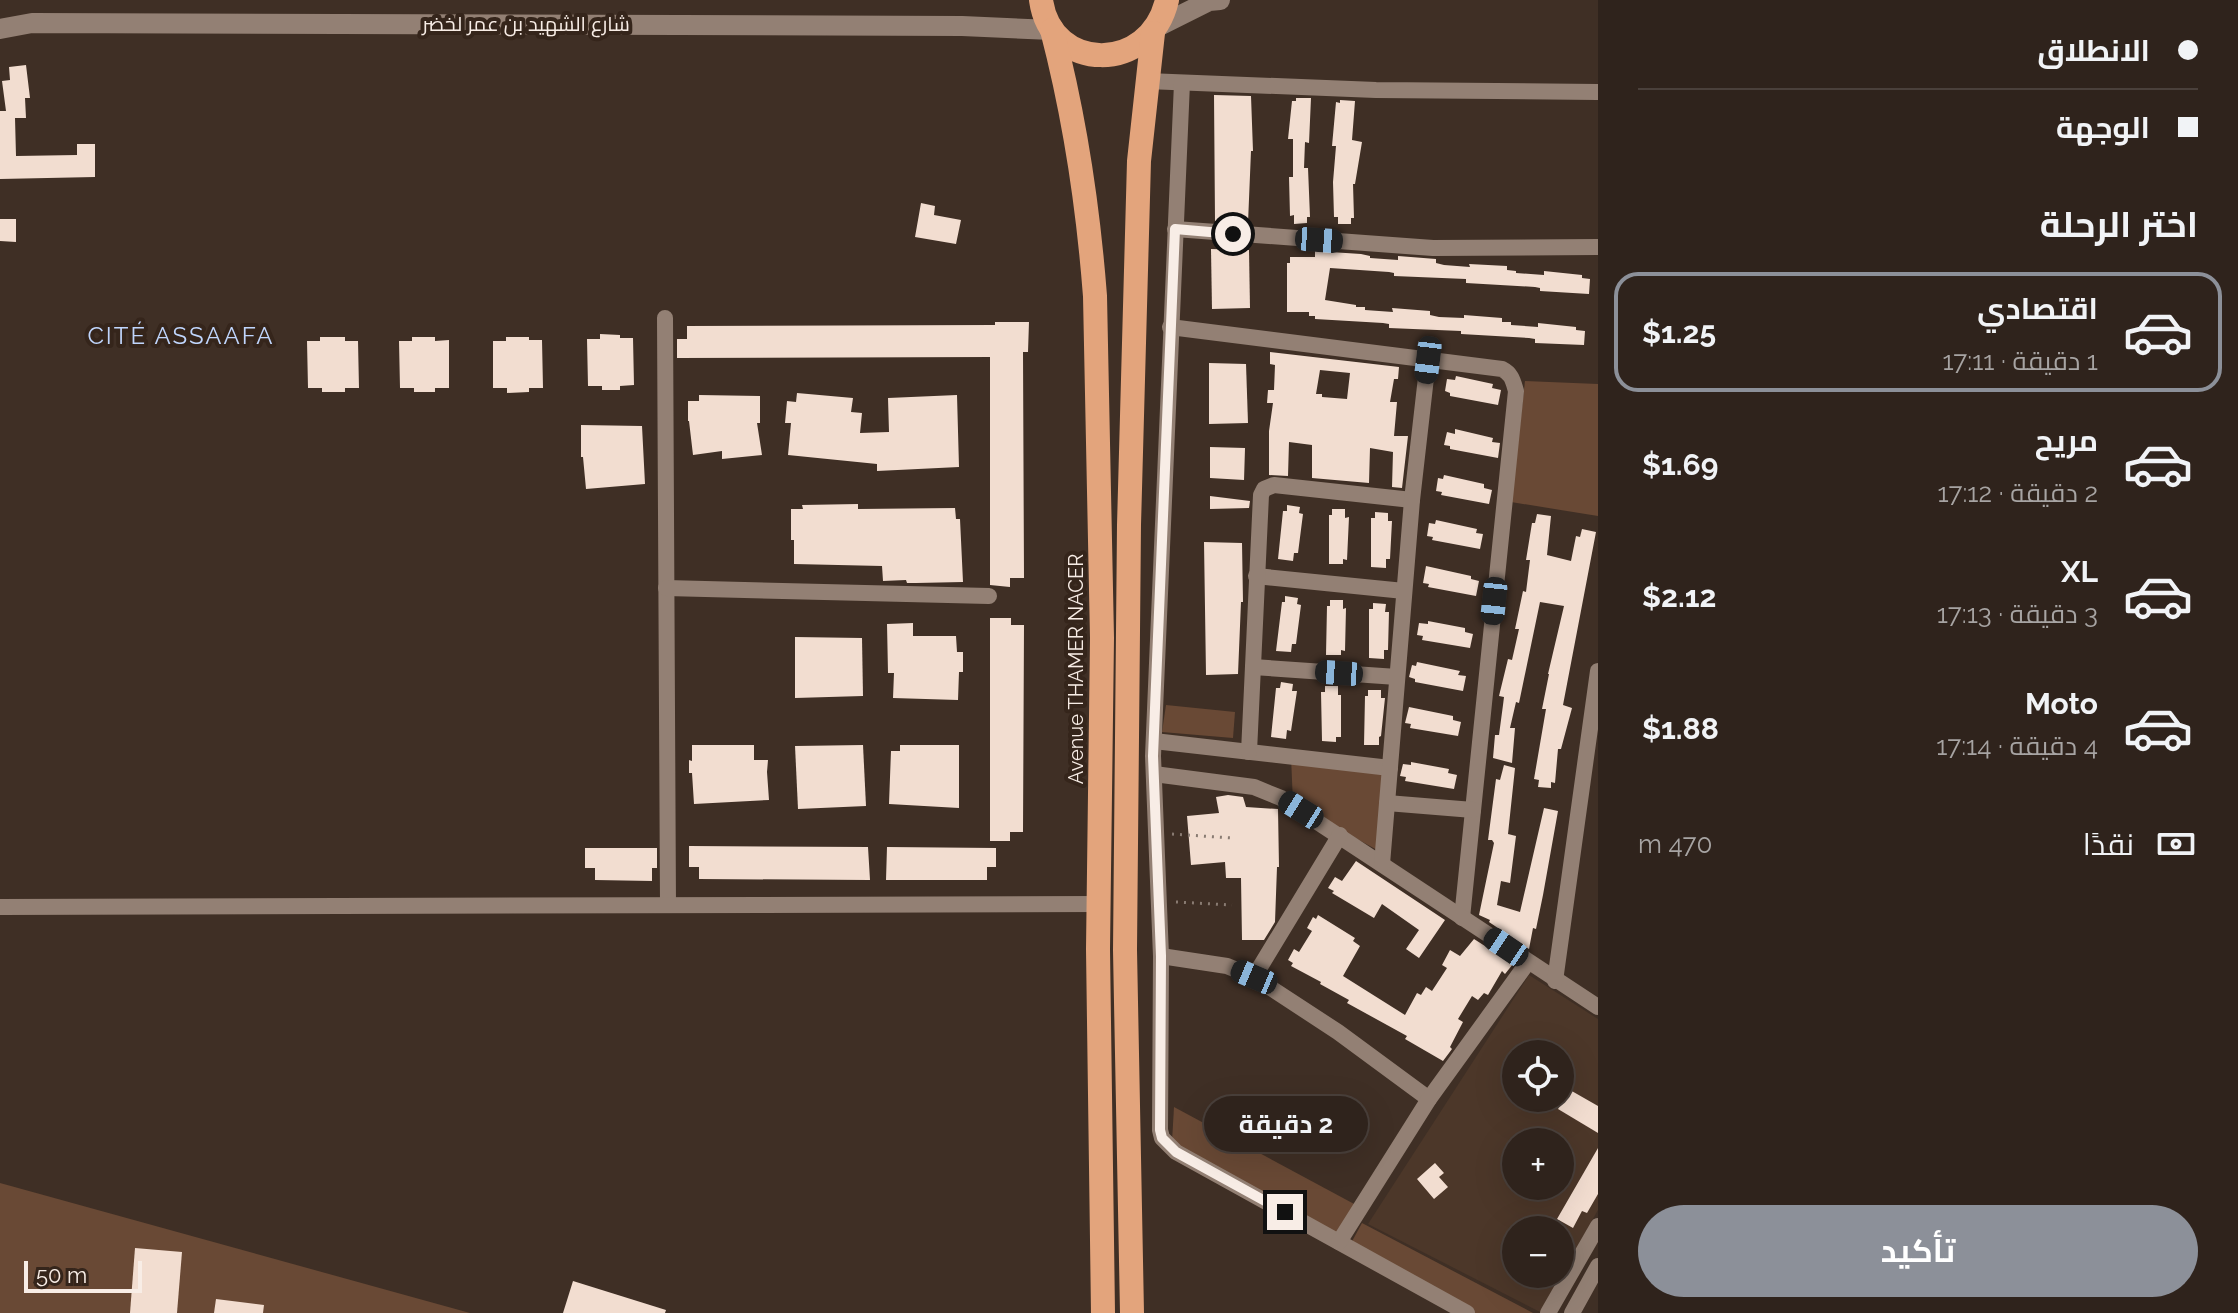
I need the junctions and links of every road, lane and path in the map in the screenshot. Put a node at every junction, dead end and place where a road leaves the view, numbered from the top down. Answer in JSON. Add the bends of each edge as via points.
{"nodes":[{"id":1,"x":1041,"y":0,"type":"edge"},
{"id":2,"x":1167,"y":0,"type":"edge"},
{"id":3,"x":1220,"y":0,"type":"edge"},
{"id":4,"x":0,"y":29,"type":"edge"},
{"id":5,"x":1052,"y":30,"type":"junction"},
{"id":6,"x":1155,"y":30,"type":"junction"},
{"id":7,"x":1147,"y":81,"type":"junction"},
{"id":8,"x":1182,"y":83,"type":"junction"},
{"id":9,"x":1598,"y":92,"type":"edge"},
{"id":10,"x":1175,"y":229,"type":"junction"},
{"id":11,"x":1598,"y":247,"type":"edge"},
{"id":12,"x":665,"y":318,"type":"dead end"},
{"id":13,"x":1170,"y":327,"type":"junction"},
{"id":14,"x":1428,"y":360,"type":"junction"},
{"id":15,"x":1412,"y":500,"type":"junction"},
{"id":16,"x":1256,"y":576,"type":"junction"},
{"id":17,"x":666,"y":588,"type":"junction"},
{"id":18,"x":1404,"y":591,"type":"junction"},
{"id":19,"x":989,"y":596,"type":"dead end"},
{"id":20,"x":1253,"y":667,"type":"junction"},
{"id":21,"x":1598,"y":671,"type":"edge"},
{"id":22,"x":1397,"y":677,"type":"junction"},
{"id":23,"x":1154,"y":741,"type":"junction"},
{"id":24,"x":1249,"y":752,"type":"junction"},
{"id":25,"x":1390,"y":768,"type":"junction"},
{"id":26,"x":1154,"y":774,"type":"junction"},
{"id":27,"x":1387,"y":803,"type":"junction"},
{"id":28,"x":1473,"y":810,"type":"junction"},
{"id":29,"x":1156,"y":834,"type":"junction"},
{"id":30,"x":1340,"y":835,"type":"junction"},
{"id":31,"x":1232,"y":838,"type":"dead end"},
{"id":32,"x":1382,"y":864,"type":"junction"},
{"id":33,"x":1159,"y":901,"type":"junction"},
{"id":34,"x":1099,"y":904,"type":"junction"},
{"id":35,"x":668,"y":905,"type":"junction"},
{"id":36,"x":1232,"y":905,"type":"dead end"},
{"id":37,"x":0,"y":907,"type":"edge"},
{"id":38,"x":1462,"y":918,"type":"junction"},
{"id":39,"x":1161,"y":956,"type":"junction"},
{"id":40,"x":1528,"y":962,"type":"junction"},
{"id":41,"x":1254,"y":977,"type":"junction"},
{"id":42,"x":1555,"y":981,"type":"junction"},
{"id":43,"x":1598,"y":1007,"type":"edge"},
{"id":44,"x":1429,"y":1099,"type":"junction"},
{"id":45,"x":1598,"y":1226,"type":"edge"},
{"id":46,"x":1339,"y":1242,"type":"junction"},
{"id":47,"x":1598,"y":1266,"type":"edge"},
{"id":48,"x":1103,"y":1313,"type":"edge"},
{"id":49,"x":1132,"y":1313,"type":"edge"},
{"id":50,"x":1467,"y":1313,"type":"edge"},
{"id":51,"x":1548,"y":1313,"type":"edge"},
{"id":52,"x":1572,"y":1313,"type":"edge"}],
"edges":[{"from":1,"to":5,"type":"highway","name":"Avenue THAMER NACER"},
{"from":2,"to":6,"type":"highway"},
{"from":3,"to":6,"type":"main road"},
{"from":4,"to":5,"type":"main road","name":"شارع الشهيد بن عمر لخضر","via":[[32,23]]},
{"from":5,"to":6,"type":"highway","via":[[1083,52],[1102,56],[1138,45]]},
{"from":5,"to":34,"type":"highway","name":"Avenue THAMER NACER","via":[[1078,143],[1095,296],[1102,638]]},
{"from":6,"to":7,"type":"highway"},
{"from":7,"to":8,"type":"street"},
{"from":7,"to":49,"type":"highway","via":[[1139,161],[1129,525],[1125,950]]},
{"from":8,"to":9,"type":"street"},
{"from":8,"to":10,"type":"street"},
{"from":10,"to":11,"type":"street","via":[[1433,248]]},
{"from":10,"to":13,"type":"street"},
{"from":12,"to":17,"type":"street"},
{"from":13,"to":14,"type":"street"},
{"from":13,"to":23,"type":"street"},
{"from":14,"to":15,"type":"street"},
{"from":14,"to":28,"type":"street","via":[[1502,369],[1513,378],[1516,391]]},
{"from":15,"to":16,"type":"street","via":[[1268,487],[1261,495]]},
{"from":15,"to":18,"type":"street"},
{"from":16,"to":18,"type":"street"},
{"from":16,"to":20,"type":"street"},
{"from":17,"to":19,"type":"street"},
{"from":17,"to":35,"type":"street"},
{"from":18,"to":22,"type":"street"},
{"from":20,"to":22,"type":"street"},
{"from":20,"to":24,"type":"street"},
{"from":21,"to":42,"type":"street"},
{"from":22,"to":25,"type":"street"},
{"from":23,"to":24,"type":"street"},
{"from":23,"to":26,"type":"street"},
{"from":24,"to":25,"type":"street"},
{"from":25,"to":27,"type":"street"},
{"from":26,"to":29,"type":"street"},
{"from":26,"to":30,"type":"street","via":[[1267,791]]},
{"from":27,"to":28,"type":"street"},
{"from":27,"to":32,"type":"street"},
{"from":28,"to":38,"type":"street"},
{"from":29,"to":31,"type":"path"},
{"from":29,"to":33,"type":"street"},
{"from":30,"to":32,"type":"street"},
{"from":30,"to":41,"type":"street"},
{"from":32,"to":38,"type":"street"},
{"from":33,"to":36,"type":"path"},
{"from":33,"to":39,"type":"street"},
{"from":34,"to":35,"type":"street"},
{"from":34,"to":48,"type":"highway","name":"Avenue THAMER NACER"},
{"from":35,"to":37,"type":"street"},
{"from":38,"to":40,"type":"street"},
{"from":39,"to":41,"type":"street","via":[[1227,966]]},
{"from":39,"to":46,"type":"street","via":[[1162,1138],[1176,1152]]},
{"from":40,"to":42,"type":"street"},
{"from":40,"to":44,"type":"street"},
{"from":41,"to":44,"type":"street"},
{"from":42,"to":43,"type":"street"},
{"from":44,"to":46,"type":"street"},
{"from":45,"to":51,"type":"street"},
{"from":46,"to":50,"type":"street"},
{"from":47,"to":52,"type":"street"}]}
